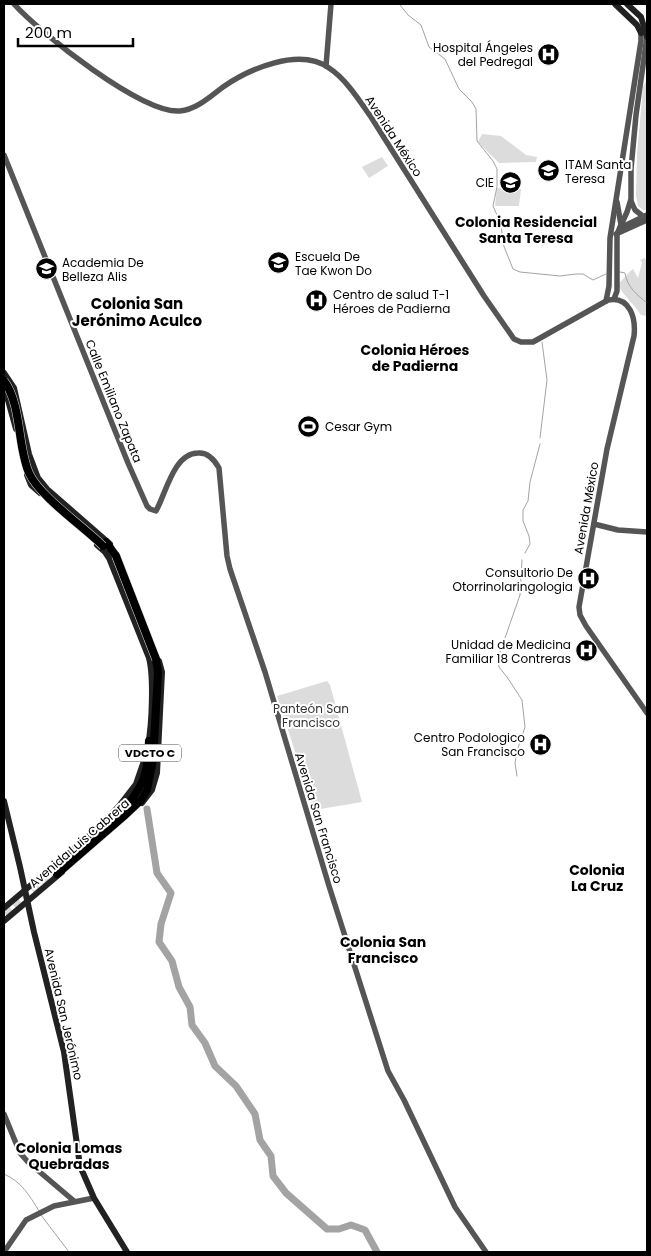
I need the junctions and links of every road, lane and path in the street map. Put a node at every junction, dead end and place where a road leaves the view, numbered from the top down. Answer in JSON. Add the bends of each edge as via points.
{"nodes":[{"id":1,"x":14,"y":4,"type":"edge"},
{"id":2,"x":331,"y":4,"type":"edge"},
{"id":3,"x":615,"y":4,"type":"edge"},
{"id":4,"x":621,"y":4,"type":"edge"},
{"id":5,"x":627,"y":4,"type":"edge"},
{"id":6,"x":645,"y":35,"type":"edge"},
{"id":7,"x":326,"y":66,"type":"junction"},
{"id":8,"x":4,"y":155,"type":"edge"},
{"id":9,"x":619,"y":179,"type":"junction"},
{"id":10,"x":631,"y":183,"type":"junction"},
{"id":11,"x":616,"y":198,"type":"junction"},
{"id":12,"x":631,"y":199,"type":"junction"},
{"id":13,"x":627,"y":212,"type":"junction"},
{"id":14,"x":646,"y":217,"type":"edge"},
{"id":15,"x":629,"y":226,"type":"junction"},
{"id":16,"x":618,"y":231,"type":"junction"},
{"id":17,"x":613,"y":267,"type":"junction"},
{"id":18,"x":609,"y":286,"type":"junction"},
{"id":19,"x":614,"y":300,"type":"junction"},
{"id":20,"x":605,"y":302,"type":"junction"},
{"id":21,"x":4,"y":374,"type":"edge"},
{"id":22,"x":4,"y":383,"type":"edge"},
{"id":23,"x":14,"y":388,"type":"junction"},
{"id":24,"x":26,"y":455,"type":"junction"},
{"id":25,"x":156,"y":510,"type":"joint"},
{"id":26,"x":594,"y":524,"type":"junction"},
{"id":27,"x":647,"y":532,"type":"edge"},
{"id":28,"x":124,"y":568,"type":"junction"},
{"id":29,"x":115,"y":573,"type":"junction"},
{"id":30,"x":154,"y":660,"type":"junction"},
{"id":31,"x":156,"y":681,"type":"junction"},
{"id":32,"x":157,"y":694,"type":"junction"},
{"id":33,"x":647,"y":714,"type":"edge"},
{"id":34,"x":160,"y":736,"type":"joint"},
{"id":35,"x":148,"y":742,"type":"junction"},
{"id":36,"x":146,"y":752,"type":"joint"},
{"id":37,"x":155,"y":781,"type":"junction"},
{"id":38,"x":133,"y":790,"type":"junction"},
{"id":39,"x":141,"y":800,"type":"junction"},
{"id":40,"x":4,"y":801,"type":"edge"},
{"id":41,"x":129,"y":804,"type":"junction"},
{"id":42,"x":120,"y":814,"type":"junction"},
{"id":43,"x":40,"y":878,"type":"junction"},
{"id":44,"x":46,"y":886,"type":"junction"},
{"id":45,"x":24,"y":891,"type":"junction"},
{"id":46,"x":14,"y":899,"type":"junction"},
{"id":47,"x":27,"y":902,"type":"junction"},
{"id":48,"x":4,"y":908,"type":"edge"},
{"id":49,"x":20,"y":908,"type":"junction"},
{"id":50,"x":4,"y":921,"type":"edge"},
{"id":51,"x":4,"y":1114,"type":"edge"},
{"id":52,"x":94,"y":1198,"type":"junction"},
{"id":53,"x":74,"y":1201,"type":"junction"},
{"id":54,"x":4,"y":1252,"type":"edge"},
{"id":55,"x":127,"y":1252,"type":"edge"},
{"id":56,"x":486,"y":1252,"type":"edge"}],
"edges":[{"from":1,"to":7,"type":"street","name":"Avenida México","via":[[42,31],[106,78],[161,109],[182,111],[192,108],[238,77],[264,65],[306,60]]},
{"from":2,"to":7,"type":"street"},
{"from":3,"to":6,"type":"main road"},
{"from":4,"to":6,"type":"main road","via":[[637,19]]},
{"from":5,"to":6,"type":"main road","via":[[641,17]]},
{"from":6,"to":9,"type":"street"},
{"from":6,"to":10,"type":"street"},
{"from":7,"to":20,"type":"street","name":"Avenida México","via":[[334,71],[371,117],[510,336],[521,342],[533,342]]},
{"from":8,"to":25,"type":"street","name":"Calle Emiliano Zapata","via":[[143,498],[150,509]]},
{"from":9,"to":10,"type":"street","via":[[624,185]]},
{"from":9,"to":11,"type":"street"},
{"from":10,"to":12,"type":"street"},
{"from":11,"to":16,"type":"street"},
{"from":11,"to":16,"type":"street"},
{"from":12,"to":13,"type":"street"},
{"from":12,"to":14,"type":"street","via":[[635,210]]},
{"from":13,"to":15,"type":"street"},
{"from":13,"to":16,"type":"street"},
{"from":14,"to":15,"type":"street"},
{"from":15,"to":16,"type":"street"},
{"from":16,"to":17,"type":"street"},
{"from":17,"to":18,"type":"street"},
{"from":17,"to":19,"type":"street","via":[[617,287]]},
{"from":18,"to":19,"type":"street"},
{"from":18,"to":20,"type":"street"},
{"from":19,"to":20,"type":"street","name":"Avenida México"},
{"from":19,"to":26,"type":"street","name":"Avenida México","via":[[621,301],[630,309],[635,320],[634,332],[607,449]]},
{"from":21,"to":23,"type":"main road"},
{"from":21,"to":30,"type":"highway","number":"VDCTO C","bridge":true,"via":[[14,391],[29,463],[35,476],[112,550]]},
{"from":22,"to":23,"type":"main road"},
{"from":22,"to":24,"type":"main road"},
{"from":22,"to":30,"type":"highway","number":"VDCTO C","bridge":true,"via":[[12,399],[31,477],[108,553]]},
{"from":23,"to":24,"type":"main road"},
{"from":24,"to":28,"type":"main road","via":[[41,482],[110,544]]},
{"from":24,"to":29,"type":"main road","via":[[31,485],[104,552]]},
{"from":25,"to":56,"type":"street","name":"Avenida San Francisco","via":[[184,458],[201,452],[214,460],[220,472],[230,568],[388,1071],[455,1207]]},
{"from":26,"to":27,"type":"street"},
{"from":26,"to":33,"type":"street","name":"Avenida México","via":[[580,598],[580,615]]},
{"from":28,"to":29,"type":"main road"},
{"from":28,"to":32,"type":"main road","via":[[158,656],[162,672]]},
{"from":29,"to":32,"type":"main road","via":[[149,658]]},
{"from":30,"to":31,"type":"highway","number":"VDCTO C"},
{"from":31,"to":32,"type":"highway"},
{"from":31,"to":39,"type":"highway","number":"VDCTO C","via":[[152,769]]},
{"from":31,"to":42,"type":"highway","number":"VDCTO C","via":[[146,783],[138,797]]},
{"from":32,"to":34,"type":"highway"},
{"from":32,"to":35,"type":"main road"},
{"from":34,"to":37,"type":"main road","name":"Avenida Luis Cabrera"},
{"from":35,"to":36,"type":"main road"},
{"from":35,"to":41,"type":"highway","via":[[144,781]]},
{"from":36,"to":38,"type":"highway","via":[[146,760]]},
{"from":37,"to":39,"type":"highway"},
{"from":37,"to":44,"type":"main road","name":"Avenida Luis Cabrera","via":[[148,797],[135,810]]},
{"from":38,"to":41,"type":"highway"},
{"from":38,"to":43,"type":"main road","name":"Avenida Luis Cabrera","via":[[98,828]]},
{"from":39,"to":42,"type":"highway","number":"VDCTO C","via":[[55,873]]},
{"from":40,"to":45,"type":"main road","name":"Avenida San Jerónimo"},
{"from":41,"to":42,"type":"highway"},
{"from":43,"to":44,"type":"main road"},
{"from":43,"to":45,"type":"main road","name":"Avenida Luis Cabrera"},
{"from":44,"to":47,"type":"main road","name":"Avenida Luis Cabrera"},
{"from":45,"to":46,"type":"main road","name":"Avenida Luis Cabrera"},
{"from":45,"to":47,"type":"main road","name":"Avenida San Jerónimo"},
{"from":46,"to":48,"type":"main road","name":"Avenida Luis Cabrera"},
{"from":46,"to":49,"type":"main road"},
{"from":47,"to":49,"type":"main road","name":"Avenida Luis Cabrera"},
{"from":47,"to":52,"type":"main road","name":"Avenida San Jerónimo","via":[[64,1052],[80,1166]]},
{"from":49,"to":50,"type":"main road","name":"Avenida Luis Cabrera"},
{"from":51,"to":53,"type":"street","via":[[20,1152],[28,1162]]},
{"from":52,"to":53,"type":"street"},
{"from":52,"to":55,"type":"main road","name":"Avenida San Jerónimo"},
{"from":53,"to":54,"type":"street","via":[[54,1206],[26,1220]]}]}
